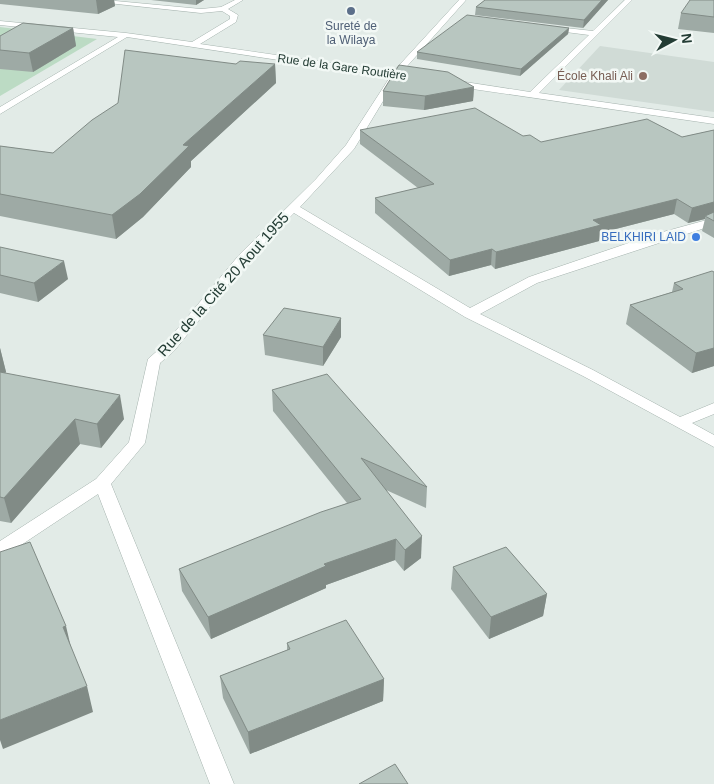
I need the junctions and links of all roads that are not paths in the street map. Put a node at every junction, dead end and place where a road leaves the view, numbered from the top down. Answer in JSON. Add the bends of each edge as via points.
{"nodes":[{"id":1,"x":83,"y":0,"type":"edge"},
{"id":2,"x":240,"y":0,"type":"edge"},
{"id":3,"x":462,"y":0,"type":"edge"},
{"id":4,"x":628,"y":0,"type":"edge"},
{"id":5,"x":223,"y":10,"type":"junction"},
{"id":6,"x":446,"y":15,"type":"junction"},
{"id":7,"x":456,"y":16,"type":"dead end"},
{"id":8,"x":0,"y":23,"type":"edge"},
{"id":9,"x":542,"y":27,"type":"edge"},
{"id":10,"x":596,"y":34,"type":"junction"},
{"id":11,"x":126,"y":35,"type":"junction"},
{"id":12,"x":193,"y":45,"type":"junction"},
{"id":13,"x":395,"y":75,"type":"junction"},
{"id":14,"x":415,"y":77,"type":"edge"},
{"id":15,"x":444,"y":82,"type":"edge"},
{"id":16,"x":533,"y":94,"type":"junction"},
{"id":17,"x":0,"y":111,"type":"edge"},
{"id":18,"x":714,"y":121,"type":"edge"},
{"id":19,"x":293,"y":208,"type":"junction"},
{"id":20,"x":714,"y":221,"type":"edge"},
{"id":21,"x":470,"y":314,"type":"junction"},
{"id":22,"x":714,"y":408,"type":"edge"},
{"id":23,"x":680,"y":423,"type":"junction"},
{"id":24,"x":714,"y":442,"type":"edge"},
{"id":25,"x":102,"y":483,"type":"junction"},
{"id":26,"x":0,"y":550,"type":"edge"},
{"id":27,"x":222,"y":784,"type":"edge"}],
"edges":[{"from":1,"to":5,"type":"street","via":[[201,12]]},
{"from":2,"to":5,"type":"street"},
{"from":3,"to":6,"type":"street","name":"Rue de la Cité 20 Aout 1955"},
{"from":4,"to":10,"type":"street"},
{"from":5,"to":12,"type":"street","via":[[234,16],[233,20]]},
{"from":6,"to":7,"type":"street"},
{"from":6,"to":13,"type":"street","name":"Rue de la Cité 20 Aout 1955"},
{"from":8,"to":11,"type":"street","name":"Rue de la Gare Routière"},
{"from":9,"to":10,"type":"street"},
{"from":10,"to":16,"type":"street"},
{"from":11,"to":12,"type":"street","name":"Rue de la Gare Routière"},
{"from":11,"to":17,"type":"street"},
{"from":12,"to":13,"type":"street","name":"Rue de la Gare Routière"},
{"from":13,"to":14,"type":"street","name":"Rue de la Gare Routière"},
{"from":13,"to":19,"type":"street","name":"Rue de la Cité 20 Aout 1955","via":[[350,147]]},
{"from":15,"to":16,"type":"street"},
{"from":16,"to":18,"type":"street"},
{"from":19,"to":21,"type":"street"},
{"from":19,"to":25,"type":"street","name":"Rue de la Cité 20 Aout 1955","via":[[243,258],[169,348],[153,362],[136,443]]},
{"from":20,"to":21,"type":"street","via":[[533,280]]},
{"from":21,"to":23,"type":"street"},
{"from":22,"to":23,"type":"street"},
{"from":23,"to":24,"type":"street"},
{"from":25,"to":26,"type":"street","name":"Rue de la Cité 20 Aout 1955"},
{"from":25,"to":27,"type":"street"}]}
